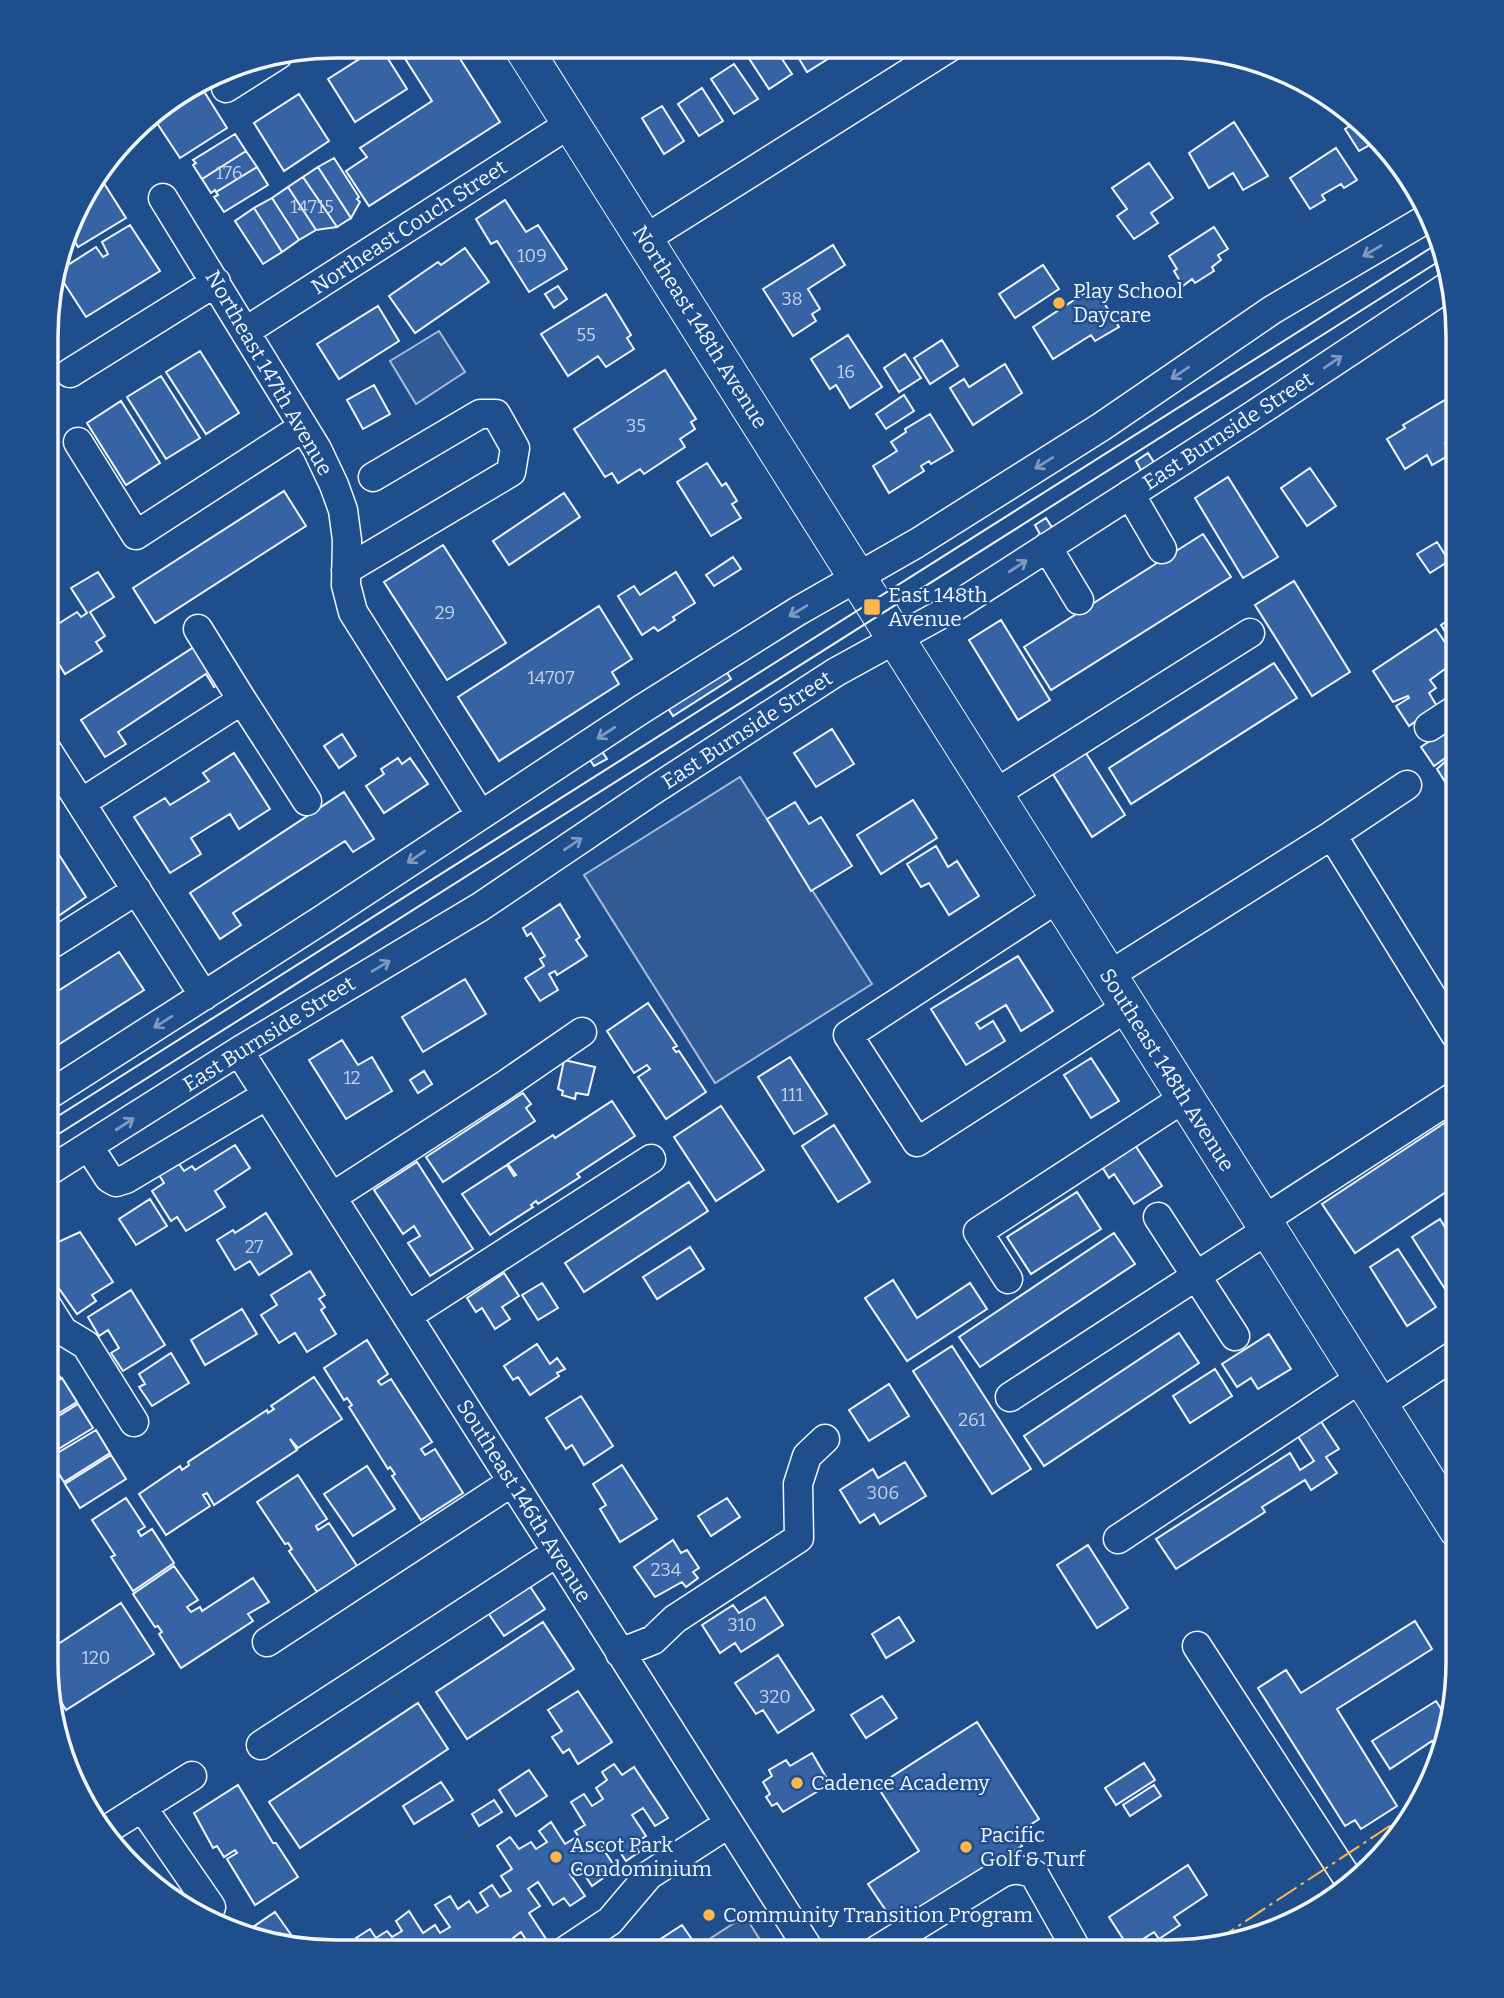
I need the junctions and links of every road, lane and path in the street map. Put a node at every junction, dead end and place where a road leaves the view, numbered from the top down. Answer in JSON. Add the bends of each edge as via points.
{"nodes":[{"id":1,"x":530,"y":58,"type":"edge"},
{"id":2,"x":933,"y":58,"type":"edge"},
{"id":3,"x":255,"y":69,"type":"edge"},
{"id":4,"x":226,"y":88,"type":"dead end"},
{"id":5,"x":571,"y":123,"type":"junction"},
{"id":6,"x":163,"y":198,"type":"dead end"},
{"id":7,"x":1422,"y":221,"type":"edge"},
{"id":8,"x":645,"y":239,"type":"junction"},
{"id":9,"x":216,"y":282,"type":"junction"},
{"id":10,"x":1442,"y":289,"type":"edge"},
{"id":11,"x":246,"y":331,"type":"junction"},
{"id":12,"x":70,"y":373,"type":"dead end"},
{"id":13,"x":303,"y":427,"type":"junction"},
{"id":14,"x":78,"y":442,"type":"dead end"},
{"id":15,"x":373,"y":477,"type":"dead end"},
{"id":16,"x":1130,"y":494,"type":"junction"},
{"id":17,"x":1047,"y":547,"type":"junction"},
{"id":18,"x":1162,"y":549,"type":"dead end"},
{"id":19,"x":346,"y":570,"type":"junction"},
{"id":20,"x":857,"y":577,"type":"junction"},
{"id":21,"x":1079,"y":600,"type":"dead end"},
{"id":22,"x":877,"y":608,"type":"joint"},
{"id":23,"x":198,"y":629,"type":"dead end"},
{"id":24,"x":1250,"y":633,"type":"dead end"},
{"id":25,"x":897,"y":639,"type":"junction"},
{"id":26,"x":242,"y":700,"type":"junction"},
{"id":27,"x":1446,"y":716,"type":"edge"},
{"id":28,"x":1429,"y":727,"type":"dead end"},
{"id":29,"x":58,"y":767,"type":"edge"},
{"id":30,"x":1407,"y":785,"type":"dead end"},
{"id":31,"x":993,"y":795,"type":"junction"},
{"id":32,"x":307,"y":801,"type":"dead end"},
{"id":33,"x":81,"y":803,"type":"junction"},
{"id":34,"x":480,"y":814,"type":"junction"},
{"id":35,"x":1332,"y":835,"type":"junction"},
{"id":36,"x":137,"y":890,"type":"junction"},
{"id":37,"x":1058,"y":898,"type":"junction"},
{"id":38,"x":58,"y":940,"type":"edge"},
{"id":39,"x":1108,"y":976,"type":"junction"},
{"id":40,"x":204,"y":996,"type":"junction"},
{"id":41,"x":1127,"y":1007,"type":"junction"},
{"id":42,"x":1446,"y":1019,"type":"edge"},
{"id":43,"x":582,"y":1032,"type":"dead end"},
{"id":44,"x":239,"y":1051,"type":"junction"},
{"id":45,"x":58,"y":1089,"type":"edge"},
{"id":46,"x":267,"y":1095,"type":"junction"},
{"id":47,"x":1184,"y":1098,"type":"junction"},
{"id":48,"x":1446,"y":1102,"type":"edge"},
{"id":49,"x":89,"y":1147,"type":"junction"},
{"id":50,"x":651,"y":1159,"type":"dead end"},
{"id":51,"x":58,"y":1166,"type":"edge"},
{"id":52,"x":332,"y":1197,"type":"junction"},
{"id":53,"x":1158,"y":1217,"type":"dead end"},
{"id":54,"x":1265,"y":1226,"type":"junction"},
{"id":55,"x":1196,"y":1276,"type":"junction"},
{"id":56,"x":1008,"y":1279,"type":"dead end"},
{"id":57,"x":407,"y":1316,"type":"junction"},
{"id":58,"x":58,"y":1323,"type":"edge"},
{"id":59,"x":1235,"y":1336,"type":"dead end"},
{"id":60,"x":1446,"y":1358,"type":"edge"},
{"id":61,"x":1370,"y":1392,"type":"junction"},
{"id":62,"x":1010,"y":1397,"type":"dead end"},
{"id":63,"x":134,"y":1422,"type":"dead end"},
{"id":64,"x":825,"y":1438,"type":"dead end"},
{"id":65,"x":512,"y":1482,"type":"junction"},
{"id":66,"x":1446,"y":1503,"type":"edge"},
{"id":67,"x":1118,"y":1539,"type":"dead end"},
{"id":68,"x":556,"y":1553,"type":"junction"},
{"id":69,"x":267,"y":1642,"type":"dead end"},
{"id":70,"x":1197,"y":1646,"type":"dead end"},
{"id":71,"x":620,"y":1653,"type":"junction"},
{"id":72,"x":261,"y":1745,"type":"dead end"},
{"id":73,"x":192,"y":1776,"type":"dead end"},
{"id":74,"x":142,"y":1807,"type":"junction"},
{"id":75,"x":728,"y":1824,"type":"junction"},
{"id":76,"x":111,"y":1827,"type":"edge"},
{"id":77,"x":1346,"y":1876,"type":"edge"},
{"id":78,"x":211,"y":1907,"type":"dead end"},
{"id":79,"x":582,"y":1940,"type":"edge"},
{"id":80,"x":803,"y":1940,"type":"edge"},
{"id":81,"x":893,"y":1940,"type":"edge"},
{"id":82,"x":1071,"y":1940,"type":"edge"}],
"edges":[{"from":1,"to":5,"type":"main road","name":"Northeast 148th Avenue"},
{"from":2,"to":8,"type":"street"},
{"from":3,"to":4,"type":"street"},
{"from":5,"to":8,"type":"main road","name":"Northeast 148th Avenue"},
{"from":5,"to":11,"type":"street","name":"Northeast Couch Street"},
{"from":6,"to":9,"type":"street","name":"Northeast 147th Avenue"},
{"from":7,"to":20,"type":"street","one_way":true,"via":[[1272,310],[1101,427]]},
{"from":8,"to":20,"type":"main road","name":"Northeast 148th Avenue"},
{"from":9,"to":11,"type":"street","name":"Northeast 147th Avenue"},
{"from":9,"to":12,"type":"street"},
{"from":16,"to":10,"type":"street","name":"East Burnside Street","one_way":true},
{"from":11,"to":13,"type":"street","name":"Northeast 147th Avenue"},
{"from":13,"to":14,"type":"street","via":[[136,534]]},
{"from":13,"to":19,"type":"street","name":"Northeast 147th Avenue","via":[[343,510]]},
{"from":15,"to":19,"type":"street","via":[[480,414],[496,414],[515,448],[511,472]]},
{"from":16,"to":17,"type":"street","name":"East Burnside Street"},
{"from":16,"to":18,"type":"street"},
{"from":17,"to":21,"type":"street"},
{"from":25,"to":17,"type":"street","name":"East Burnside Street","one_way":true},
{"from":19,"to":34,"type":"street","name":"Northeast 147th Avenue","via":[[353,612]]},
{"from":20,"to":22,"type":"main road","name":"Northeast 148th Avenue"},
{"from":20,"to":34,"type":"street","one_way":true},
{"from":22,"to":25,"type":"main road","name":"Southeast 148th Avenue"},
{"from":23,"to":26,"type":"street"},
{"from":24,"to":31,"type":"street"},
{"from":25,"to":31,"type":"main road","name":"Southeast 148th Avenue"},
{"from":44,"to":25,"type":"street","name":"East Burnside Street","one_way":true,"via":[[480,907],[836,672]]},
{"from":26,"to":32,"type":"street"},
{"from":26,"to":33,"type":"street"},
{"from":27,"to":28,"type":"street"},
{"from":29,"to":33,"type":"street"},
{"from":30,"to":35,"type":"street"},
{"from":31,"to":37,"type":"main road","name":"Southeast 148th Avenue"},
{"from":33,"to":36,"type":"street"},
{"from":34,"to":40,"type":"street","one_way":true},
{"from":35,"to":39,"type":"street"},
{"from":35,"to":42,"type":"street"},
{"from":36,"to":38,"type":"street"},
{"from":36,"to":40,"type":"street"},
{"from":37,"to":39,"type":"main road","name":"Southeast 148th Avenue"},
{"from":37,"to":41,"type":"street","via":[[848,1035],[918,1142]]},
{"from":39,"to":41,"type":"main road","name":"Southeast 148th Avenue"},
{"from":40,"to":45,"type":"street","one_way":true},
{"from":41,"to":47,"type":"main road","name":"Southeast 148th Avenue"},
{"from":43,"to":52,"type":"street"},
{"from":44,"to":46,"type":"street","name":"Southeast 146th Avenue"},
{"from":49,"to":44,"type":"street","name":"East Burnside Street","one_way":true},
{"from":46,"to":49,"type":"street","via":[[127,1179],[116,1182],[109,1178]]},
{"from":46,"to":52,"type":"street","name":"Southeast 146th Avenue"},
{"from":47,"to":54,"type":"main road","name":"Southeast 148th Avenue"},
{"from":47,"to":56,"type":"street","via":[[978,1232]]},
{"from":48,"to":54,"type":"street"},
{"from":49,"to":51,"type":"street","name":"East Burnside Street"},
{"from":50,"to":57,"type":"street"},
{"from":52,"to":57,"type":"street","name":"Southeast 146th Avenue"},
{"from":53,"to":55,"type":"street"},
{"from":54,"to":55,"type":"street"},
{"from":54,"to":61,"type":"main road","name":"Southeast 148th Avenue"},
{"from":55,"to":59,"type":"street"},
{"from":55,"to":62,"type":"street"},
{"from":57,"to":65,"type":"street","name":"Southeast 146th Avenue"},
{"from":58,"to":63,"type":"street","via":[[86,1345]]},
{"from":60,"to":61,"type":"street"},
{"from":61,"to":66,"type":"main road","name":"Southeast 148th Avenue"},
{"from":61,"to":67,"type":"street"},
{"from":64,"to":71,"type":"street","via":[[807,1456],[798,1484],[799,1538],[675,1619],[653,1640]]},
{"from":65,"to":68,"type":"street","name":"Southeast 146th Avenue"},
{"from":65,"to":69,"type":"street"},
{"from":68,"to":71,"type":"street","name":"Southeast 146th Avenue"},
{"from":68,"to":72,"type":"street"},
{"from":70,"to":77,"type":"street"},
{"from":71,"to":75,"type":"street","name":"Southeast 146th Avenue"},
{"from":73,"to":74,"type":"street"},
{"from":74,"to":76,"type":"street"},
{"from":74,"to":78,"type":"street"},
{"from":75,"to":79,"type":"street","via":[[649,1875],[610,1921]]},
{"from":75,"to":80,"type":"street","name":"Southeast 146th Avenue"},
{"from":81,"to":82,"type":"street","via":[[1011,1869],[1034,1874]]}]}
